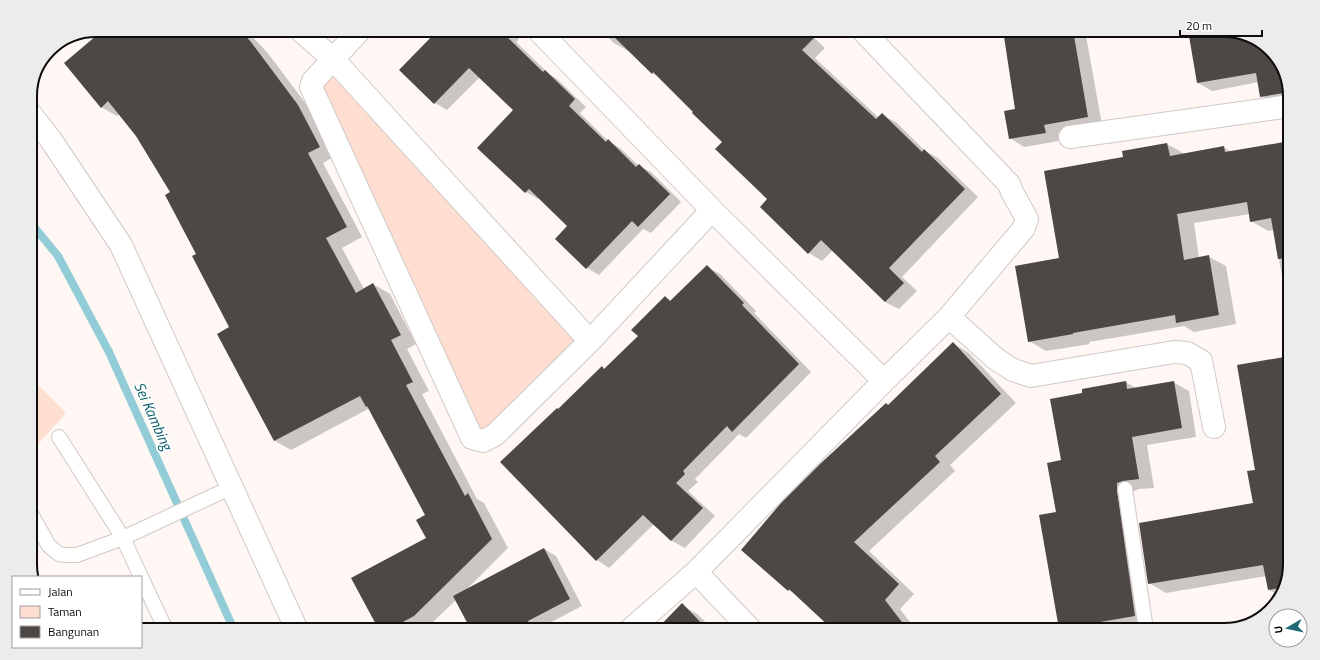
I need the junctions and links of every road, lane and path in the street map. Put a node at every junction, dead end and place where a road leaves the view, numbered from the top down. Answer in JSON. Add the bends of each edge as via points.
{"nodes":[{"id":1,"x":308,"y":37,"type":"edge"},
{"id":2,"x":353,"y":37,"type":"edge"},
{"id":3,"x":545,"y":37,"type":"edge"},
{"id":4,"x":869,"y":37,"type":"edge"},
{"id":5,"x":333,"y":59,"type":"junction"},
{"id":6,"x":1283,"y":107,"type":"edge"},
{"id":7,"x":37,"y":122,"type":"edge"},
{"id":8,"x":1070,"y":137,"type":"dead end"},
{"id":9,"x":712,"y":210,"type":"junction"},
{"id":10,"x":949,"y":317,"type":"junction"},
{"id":11,"x":590,"y":341,"type":"junction"},
{"id":12,"x":884,"y":381,"type":"junction"},
{"id":13,"x":1214,"y":427,"type":"dead end"},
{"id":14,"x":59,"y":437,"type":"dead end"},
{"id":15,"x":232,"y":487,"type":"junction"},
{"id":16,"x":1125,"y":489,"type":"dead end"},
{"id":17,"x":37,"y":525,"type":"edge"},
{"id":18,"x":123,"y":538,"type":"junction"},
{"id":19,"x":696,"y":572,"type":"junction"},
{"id":20,"x":141,"y":576,"type":"edge"},
{"id":21,"x":142,"y":579,"type":"edge"},
{"id":22,"x":163,"y":623,"type":"edge"},
{"id":23,"x":294,"y":623,"type":"edge"},
{"id":24,"x":638,"y":623,"type":"edge"},
{"id":25,"x":744,"y":623,"type":"edge"},
{"id":26,"x":1145,"y":623,"type":"edge"}],
"edges":[{"from":1,"to":5,"type":"street"},
{"from":2,"to":5,"type":"street"},
{"from":3,"to":9,"type":"street"},
{"from":4,"to":10,"type":"street","via":[[1009,184],[1027,219],[1024,228]]},
{"from":5,"to":11,"type":"street"},
{"from":5,"to":11,"type":"street","via":[[313,81],[311,87],[472,438],[483,441],[495,435]]},
{"from":6,"to":8,"type":"street"},
{"from":7,"to":15,"type":"street","via":[[121,245]]},
{"from":9,"to":11,"type":"street"},
{"from":9,"to":12,"type":"street"},
{"from":10,"to":12,"type":"street"},
{"from":10,"to":13,"type":"street","via":[[996,359],[1013,370],[1031,376],[1187,352],[1201,361]]},
{"from":12,"to":19,"type":"street"},
{"from":14,"to":18,"type":"lane"},
{"from":15,"to":18,"type":"lane"},
{"from":15,"to":23,"type":"street"},
{"from":16,"to":26,"type":"lane"},
{"from":17,"to":18,"type":"lane","via":[[49,546],[58,554],[77,555]]},
{"from":18,"to":20,"type":"lane"},
{"from":19,"to":24,"type":"street"},
{"from":19,"to":25,"type":"street"},
{"from":21,"to":22,"type":"lane"}]}
